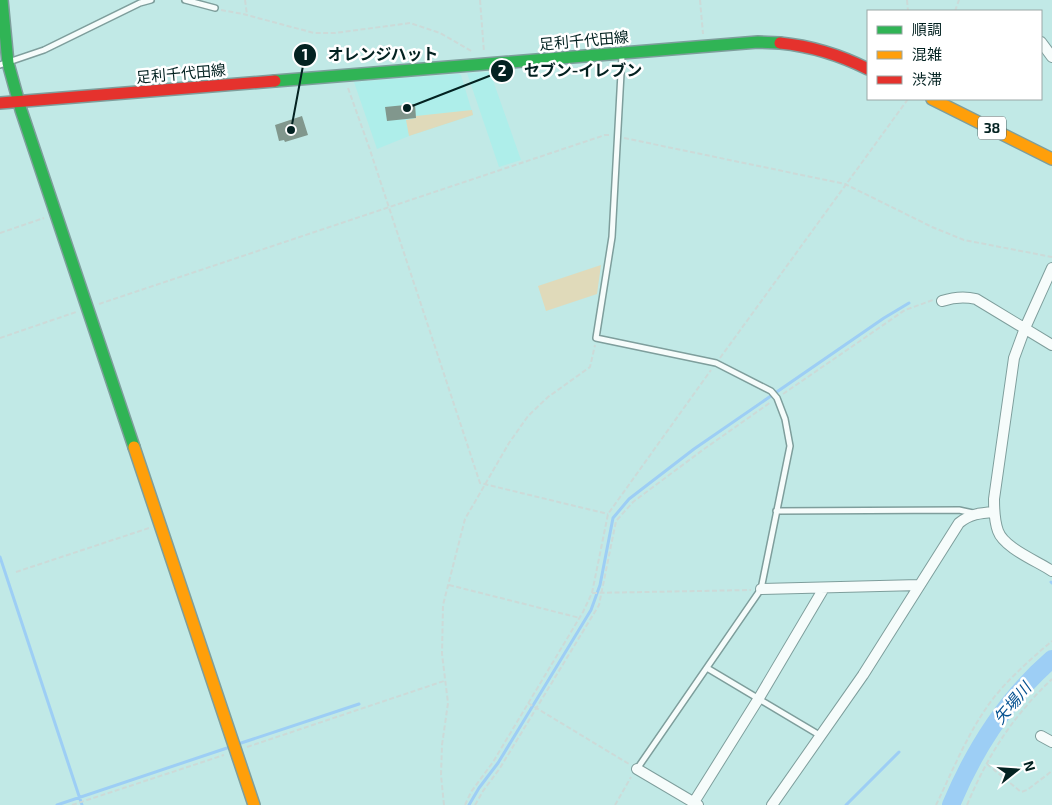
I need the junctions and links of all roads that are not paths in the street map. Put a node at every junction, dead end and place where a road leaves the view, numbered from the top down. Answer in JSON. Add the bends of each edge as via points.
{"nodes":[{"id":1,"x":2,"y":0,"type":"edge"},
{"id":2,"x":151,"y":0,"type":"edge"},
{"id":3,"x":185,"y":0,"type":"edge"},
{"id":4,"x":215,"y":8,"type":"road end"},
{"id":5,"x":1042,"y":43,"type":"edge"},
{"id":6,"x":622,"y":52,"type":"junction"},
{"id":7,"x":1052,"y":57,"type":"edge"},
{"id":8,"x":4,"y":64,"type":"edge"},
{"id":9,"x":867,"y":68,"type":"edge"},
{"id":10,"x":934,"y":100,"type":"edge"},
{"id":11,"x":19,"y":102,"type":"junction"},
{"id":12,"x":0,"y":103,"type":"edge"},
{"id":13,"x":1052,"y":158,"type":"edge"},
{"id":14,"x":1052,"y":268,"type":"edge"},
{"id":15,"x":942,"y":301,"type":"road end"},
{"id":16,"x":1025,"y":328,"type":"junction"},
{"id":17,"x":1052,"y":345,"type":"edge"},
{"id":18,"x":776,"y":511,"type":"junction"},
{"id":19,"x":994,"y":512,"type":"junction"},
{"id":20,"x":976,"y":514,"type":"junction"},
{"id":21,"x":1052,"y":570,"type":"edge"},
{"id":22,"x":919,"y":585,"type":"junction"},
{"id":23,"x":824,"y":588,"type":"junction"},
{"id":24,"x":761,"y":589,"type":"junction"},
{"id":25,"x":707,"y":668,"type":"junction"},
{"id":26,"x":759,"y":698,"type":"junction"},
{"id":27,"x":822,"y":736,"type":"junction"},
{"id":28,"x":1041,"y":736,"type":"dead end"},
{"id":29,"x":1052,"y":742,"type":"edge"},
{"id":30,"x":637,"y":768,"type":"joint"},
{"id":31,"x":696,"y":804,"type":"edge"},
{"id":32,"x":254,"y":805,"type":"edge"},
{"id":33,"x":772,"y":805,"type":"edge"}],
"edges":[{"from":1,"to":8,"type":"main road"},
{"from":2,"to":8,"type":"lane","via":[[44,50]]},
{"from":3,"to":4,"type":"lane"},
{"from":5,"to":7,"type":"street"},
{"from":6,"to":9,"type":"main road","name":"足利千代田線","via":[[758,42],[798,44],[829,51]]},
{"from":6,"to":11,"type":"main road","name":"足利千代田線","via":[[484,60]]},
{"from":6,"to":18,"type":"lane","via":[[612,237],[596,338],[716,363],[770,391],[777,398],[785,419],[790,446]]},
{"from":8,"to":11,"type":"main road"},
{"from":10,"to":13,"type":"main road","number":"38"},
{"from":11,"to":12,"type":"main road","name":"足利千代田線"},
{"from":11,"to":32,"type":"main road"},
{"from":14,"to":16,"type":"street"},
{"from":15,"to":16,"type":"street","via":[[955,297],[976,299]]},
{"from":16,"to":17,"type":"street"},
{"from":16,"to":19,"type":"street","via":[[1014,358]]},
{"from":18,"to":20,"type":"lane","via":[[959,510]]},
{"from":18,"to":24,"type":"lane"},
{"from":19,"to":20,"type":"street"},
{"from":19,"to":21,"type":"street","via":[[1001,537]]},
{"from":20,"to":22,"type":"street","via":[[959,523]]},
{"from":22,"to":23,"type":"street"},
{"from":22,"to":27,"type":"street"},
{"from":23,"to":24,"type":"street"},
{"from":23,"to":26,"type":"street"},
{"from":24,"to":25,"type":"lane"},
{"from":25,"to":26,"type":"lane"},
{"from":25,"to":30,"type":"lane"},
{"from":26,"to":27,"type":"lane"},
{"from":26,"to":31,"type":"street"},
{"from":27,"to":33,"type":"street"},
{"from":28,"to":29,"type":"street"},
{"from":30,"to":31,"type":"street"}]}
